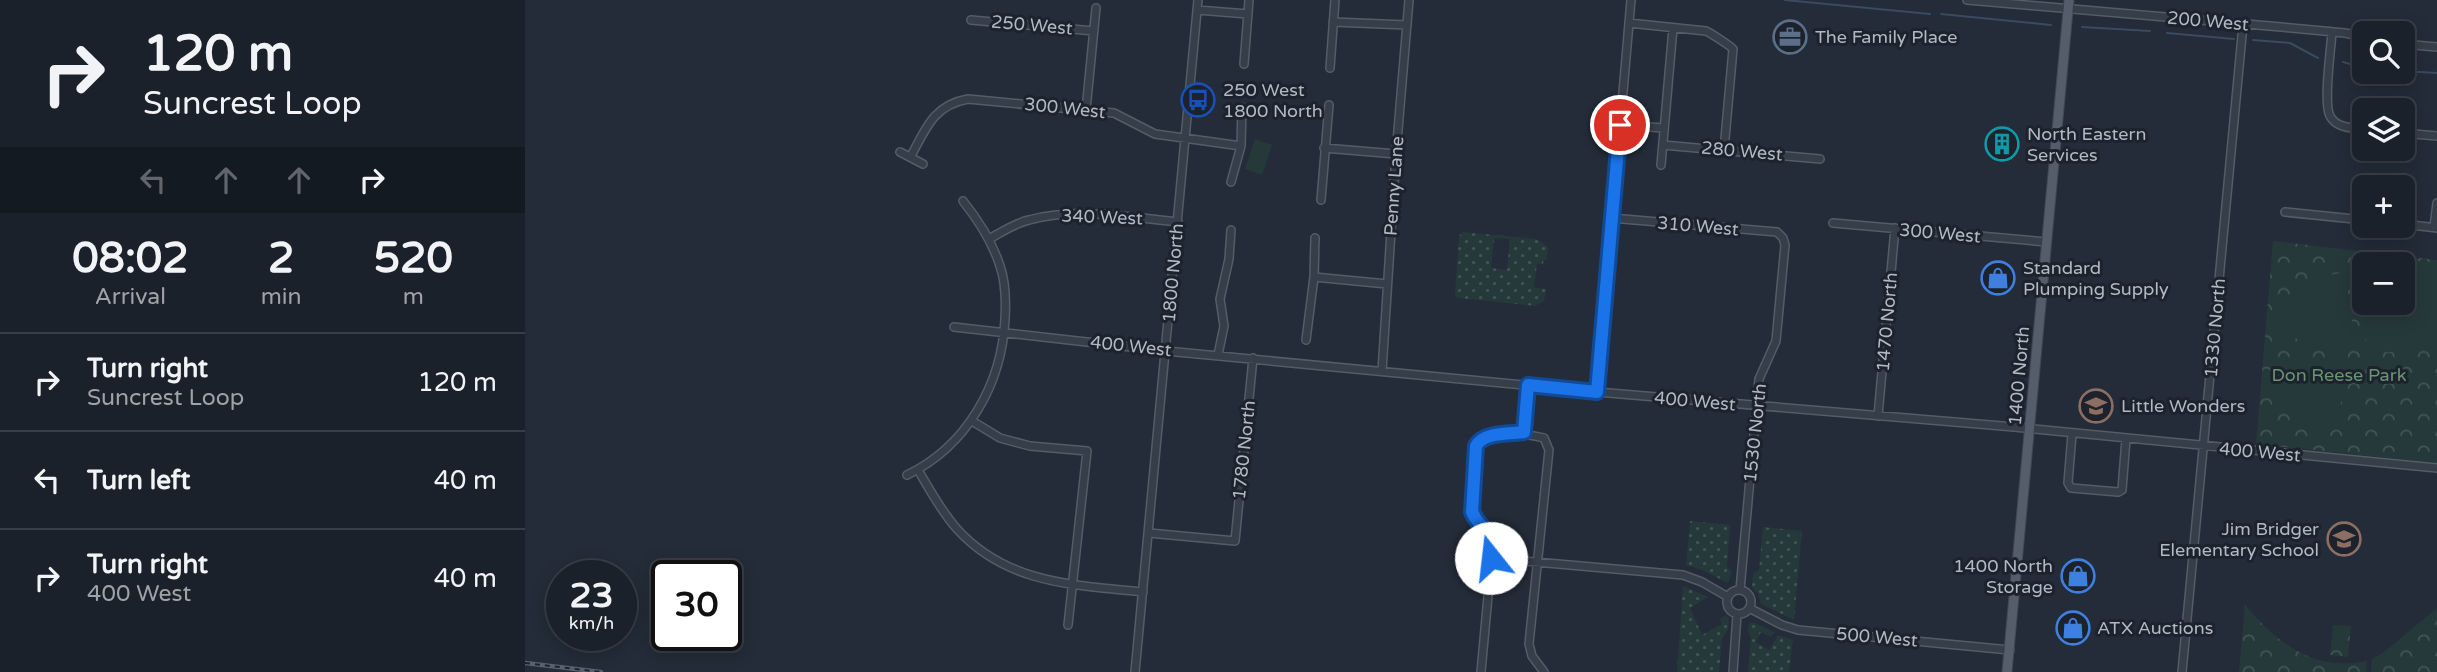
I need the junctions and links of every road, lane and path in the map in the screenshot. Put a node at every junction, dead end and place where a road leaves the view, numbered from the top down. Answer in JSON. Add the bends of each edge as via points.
{"nodes":[{"id":1,"x":1198,"y":0,"type":"edge"},
{"id":2,"x":1249,"y":0,"type":"edge"},
{"id":3,"x":1335,"y":0,"type":"edge"},
{"id":4,"x":1409,"y":0,"type":"edge"},
{"id":5,"x":1631,"y":0,"type":"edge"},
{"id":6,"x":1967,"y":0,"type":"edge"},
{"id":7,"x":2069,"y":4,"type":"edge"},
{"id":8,"x":1096,"y":8,"type":"dead end"},
{"id":9,"x":1197,"y":10,"type":"junction"},
{"id":10,"x":1248,"y":14,"type":"junction"},
{"id":11,"x":971,"y":19,"type":"dead end"},
{"id":12,"x":1333,"y":22,"type":"junction"},
{"id":13,"x":1629,"y":23,"type":"junction"},
{"id":14,"x":1407,"y":25,"type":"junction"},
{"id":15,"x":2243,"y":25,"type":"junction"},
{"id":16,"x":1673,"y":28,"type":"junction"},
{"id":17,"x":1094,"y":31,"type":"junction"},
{"id":18,"x":2332,"y":32,"type":"junction"},
{"id":19,"x":2352,"y":35,"type":"edge"},
{"id":20,"x":2415,"y":45,"type":"edge"},
{"id":21,"x":2437,"y":47,"type":"edge"},
{"id":22,"x":1244,"y":64,"type":"dead end"},
{"id":23,"x":1331,"y":68,"type":"dead end"},
{"id":24,"x":1329,"y":105,"type":"dead end"},
{"id":25,"x":1243,"y":107,"type":"dead end"},
{"id":26,"x":1086,"y":110,"type":"junction"},
{"id":27,"x":1620,"y":125,"type":"junction"},
{"id":28,"x":1664,"y":128,"type":"junction"},
{"id":29,"x":2352,"y":129,"type":"edge"},
{"id":30,"x":2415,"y":134,"type":"edge"},
{"id":31,"x":2437,"y":136,"type":"edge"},
{"id":32,"x":1185,"y":139,"type":"junction"},
{"id":33,"x":1663,"y":145,"type":"junction"},
{"id":34,"x":1241,"y":146,"type":"junction"},
{"id":35,"x":1324,"y":148,"type":"junction"},
{"id":36,"x":1724,"y":150,"type":"junction"},
{"id":37,"x":901,"y":152,"type":"dead end"},
{"id":38,"x":1396,"y":154,"type":"junction"},
{"id":39,"x":911,"y":156,"type":"junction"},
{"id":40,"x":1820,"y":159,"type":"dead end"},
{"id":41,"x":923,"y":164,"type":"dead end"},
{"id":42,"x":1661,"y":165,"type":"dead end"},
{"id":43,"x":1231,"y":182,"type":"dead end"},
{"id":44,"x":1321,"y":200,"type":"dead end"},
{"id":45,"x":963,"y":201,"type":"dead end"},
{"id":46,"x":2437,"y":203,"type":"edge"},
{"id":47,"x":2285,"y":212,"type":"dead end"},
{"id":48,"x":1611,"y":218,"type":"junction"},
{"id":49,"x":2352,"y":219,"type":"edge"},
{"id":50,"x":1178,"y":222,"type":"junction"},
{"id":51,"x":1833,"y":223,"type":"dead end"},
{"id":52,"x":2415,"y":225,"type":"edge"},
{"id":53,"x":2436,"y":227,"type":"edge"},
{"id":54,"x":1895,"y":229,"type":"junction"},
{"id":55,"x":1231,"y":230,"type":"dead end"},
{"id":56,"x":1783,"y":238,"type":"joint"},
{"id":57,"x":989,"y":239,"type":"junction"},
{"id":58,"x":1315,"y":239,"type":"dead end"},
{"id":59,"x":2047,"y":242,"type":"junction"},
{"id":60,"x":1314,"y":277,"type":"junction"},
{"id":61,"x":1387,"y":284,"type":"junction"},
{"id":62,"x":954,"y":327,"type":"dead end"},
{"id":63,"x":1005,"y":332,"type":"junction"},
{"id":64,"x":1306,"y":340,"type":"dead end"},
{"id":65,"x":1166,"y":351,"type":"junction"},
{"id":66,"x":1218,"y":355,"type":"junction"},
{"id":67,"x":1253,"y":358,"type":"junction"},
{"id":68,"x":1382,"y":371,"type":"junction"},
{"id":69,"x":1528,"y":385,"type":"junction"},
{"id":70,"x":1597,"y":392,"type":"junction"},
{"id":71,"x":1756,"y":406,"type":"junction"},
{"id":72,"x":1878,"y":416,"type":"junction"},
{"id":73,"x":972,"y":421,"type":"junction"},
{"id":74,"x":2030,"y":429,"type":"junction"},
{"id":75,"x":1524,"y":432,"type":"junction"},
{"id":76,"x":2072,"y":434,"type":"junction"},
{"id":77,"x":2126,"y":439,"type":"junction"},
{"id":78,"x":2204,"y":447,"type":"junction"},
{"id":79,"x":2437,"y":468,"type":"edge"},
{"id":80,"x":918,"y":470,"type":"junction"},
{"id":81,"x":907,"y":475,"type":"dead end"},
{"id":82,"x":1149,"y":533,"type":"junction"},
{"id":83,"x":1491,"y":558,"type":"junction"},
{"id":84,"x":1539,"y":562,"type":"junction"},
{"id":85,"x":1072,"y":584,"type":"junction"},
{"id":86,"x":1740,"y":590,"type":"junction"},
{"id":87,"x":1143,"y":592,"type":"junction"},
{"id":88,"x":1728,"y":597,"type":"junction"},
{"id":89,"x":1749,"y":608,"type":"junction"},
{"id":90,"x":1737,"y":614,"type":"junction"},
{"id":91,"x":1068,"y":625,"type":"dead end"},
{"id":92,"x":2010,"y":650,"type":"junction"},
{"id":93,"x":1135,"y":672,"type":"edge"},
{"id":94,"x":1481,"y":672,"type":"edge"},
{"id":95,"x":1544,"y":672,"type":"edge"},
{"id":96,"x":1733,"y":672,"type":"edge"},
{"id":97,"x":2007,"y":672,"type":"edge"},
{"id":98,"x":2182,"y":672,"type":"edge"}],
"edges":[{"from":1,"to":9,"type":"street","name":"1800 North"},
{"from":2,"to":10,"type":"street"},
{"from":3,"to":12,"type":"street"},
{"from":4,"to":14,"type":"street","name":"Penny Lane"},
{"from":5,"to":13,"type":"street"},
{"from":6,"to":7,"type":"street","name":"200 West"},
{"from":7,"to":15,"type":"street","name":"200 West"},
{"from":7,"to":59,"type":"main road","name":"1400 North"},
{"from":8,"to":17,"type":"street"},
{"from":9,"to":10,"type":"street"},
{"from":9,"to":32,"type":"street","name":"1800 North"},
{"from":10,"to":22,"type":"street"},
{"from":11,"to":17,"type":"street","name":"250 West"},
{"from":12,"to":14,"type":"street"},
{"from":12,"to":23,"type":"street"},
{"from":13,"to":16,"type":"street"},
{"from":13,"to":27,"type":"street"},
{"from":14,"to":38,"type":"street","name":"Penny Lane"},
{"from":15,"to":18,"type":"street","name":"200 West"},
{"from":15,"to":78,"type":"street","name":"1330 North"},
{"from":16,"to":28,"type":"street"},
{"from":16,"to":36,"type":"street","via":[[1710,32],[1733,49]]},
{"from":17,"to":26,"type":"street"},
{"from":18,"to":19,"type":"street","name":"200 West"},
{"from":18,"to":29,"type":"street","via":[[2327,104],[2336,123]]},
{"from":20,"to":21,"type":"street"},
{"from":24,"to":35,"type":"street"},
{"from":25,"to":34,"type":"street"},
{"from":26,"to":32,"type":"street","name":"300 West","via":[[1114,113],[1154,134]]},
{"from":26,"to":39,"type":"street","name":"300 West","via":[[968,99],[953,102],[929,123]]},
{"from":27,"to":28,"type":"street"},
{"from":27,"to":48,"type":"street"},
{"from":28,"to":33,"type":"street"},
{"from":30,"to":31,"type":"street"},
{"from":32,"to":34,"type":"street","name":"300 West"},
{"from":32,"to":50,"type":"street","name":"1800 North"},
{"from":33,"to":36,"type":"street","name":"280 West"},
{"from":33,"to":42,"type":"street"},
{"from":34,"to":43,"type":"street"},
{"from":35,"to":38,"type":"street"},
{"from":35,"to":44,"type":"street"},
{"from":36,"to":40,"type":"street","name":"280 West"},
{"from":37,"to":39,"type":"street"},
{"from":38,"to":61,"type":"street","name":"Penny Lane"},
{"from":39,"to":41,"type":"street"},
{"from":45,"to":57,"type":"street"},
{"from":46,"to":53,"type":"street"},
{"from":47,"to":49,"type":"street"},
{"from":48,"to":56,"type":"street","name":"310 West","via":[[1777,232]]},
{"from":48,"to":70,"type":"street"},
{"from":50,"to":57,"type":"street","name":"340 West","via":[[1060,214],[1026,220]]},
{"from":50,"to":65,"type":"street","name":"1800 North"},
{"from":51,"to":54,"type":"street","name":"300 West"},
{"from":52,"to":53,"type":"street"},
{"from":54,"to":59,"type":"street","name":"300 West"},
{"from":54,"to":72,"type":"street","name":"1470 North"},
{"from":55,"to":66,"type":"street","via":[[1220,299],[1224,326]]},
{"from":56,"to":71,"type":"street","name":"1530 North","via":[[1776,341],[1762,370]]},
{"from":57,"to":63,"type":"street","via":[[1005,289]]},
{"from":58,"to":60,"type":"street"},
{"from":59,"to":74,"type":"main road","name":"1400 North"},
{"from":60,"to":61,"type":"street"},
{"from":60,"to":64,"type":"street"},
{"from":61,"to":68,"type":"street","name":"Penny Lane"},
{"from":62,"to":63,"type":"street","name":"400 West"},
{"from":63,"to":65,"type":"street","name":"400 West"},
{"from":63,"to":73,"type":"street","via":[[991,390]]},
{"from":65,"to":66,"type":"street","name":"400 West"},
{"from":65,"to":82,"type":"street","name":"1800 North"},
{"from":66,"to":67,"type":"street","name":"400 West"},
{"from":67,"to":68,"type":"street","name":"400 West"},
{"from":67,"to":82,"type":"street","name":"1780 North","via":[[1235,541]]},
{"from":68,"to":69,"type":"street","name":"400 West"},
{"from":69,"to":70,"type":"street","name":"400 West"},
{"from":69,"to":75,"type":"street"},
{"from":70,"to":71,"type":"street","name":"400 West"},
{"from":71,"to":72,"type":"street","name":"400 West"},
{"from":71,"to":86,"type":"street","name":"1530 North"},
{"from":72,"to":74,"type":"street","name":"400 West"},
{"from":73,"to":80,"type":"street"},
{"from":73,"to":85,"type":"street","via":[[1000,438],[1030,446],[1087,451]]},
{"from":74,"to":76,"type":"street","name":"400 West"},
{"from":74,"to":92,"type":"main road","name":"1400 North"},
{"from":75,"to":83,"type":"street","via":[[1485,437],[1476,446],[1472,512],[1490,534]]},
{"from":75,"to":84,"type":"street","via":[[1545,438],[1549,450]]},
{"from":76,"to":77,"type":"street","name":"400 West"},
{"from":76,"to":77,"type":"street","via":[[2071,488],[2122,489]]},
{"from":77,"to":78,"type":"street","name":"400 West"},
{"from":78,"to":79,"type":"street","name":"400 West"},
{"from":78,"to":98,"type":"street","name":"1330 North"},
{"from":80,"to":81,"type":"street"},
{"from":80,"to":85,"type":"street","via":[[957,529],[983,552],[1014,570]]},
{"from":82,"to":87,"type":"street","name":"1800 North"},
{"from":83,"to":84,"type":"street"},
{"from":83,"to":94,"type":"street"},
{"from":84,"to":88,"type":"street","via":[[1683,575]]},
{"from":84,"to":95,"type":"street","via":[[1529,644]]},
{"from":85,"to":87,"type":"street"},
{"from":85,"to":91,"type":"street"},
{"from":86,"to":88,"type":"street"},
{"from":86,"to":89,"type":"street","via":[[1749,597]]},
{"from":87,"to":93,"type":"street","name":"1800 North"},
{"from":88,"to":90,"type":"street","via":[[1728,608]]},
{"from":89,"to":90,"type":"street"},
{"from":89,"to":92,"type":"street","name":"500 West","via":[[1798,630]]},
{"from":90,"to":96,"type":"street"},
{"from":92,"to":97,"type":"main road","name":"1400 North"}]}
